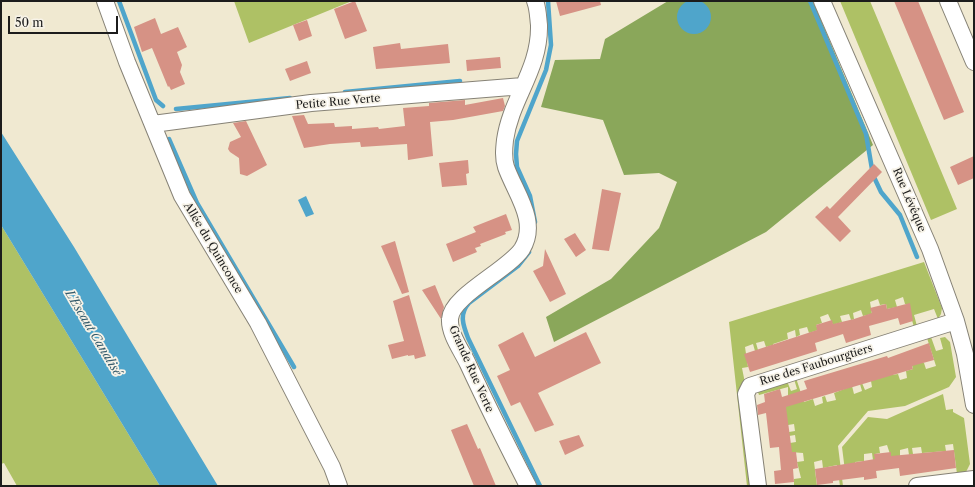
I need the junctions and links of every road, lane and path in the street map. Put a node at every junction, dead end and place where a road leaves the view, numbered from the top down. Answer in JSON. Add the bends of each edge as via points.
{"nodes":[{"id":1,"x":105,"y":1,"type":"edge"},
{"id":2,"x":535,"y":1,"type":"edge"},
{"id":3,"x":822,"y":1,"type":"edge"},
{"id":4,"x":948,"y":1,"type":"edge"},
{"id":5,"x":974,"y":62,"type":"edge"},
{"id":6,"x":523,"y":86,"type":"junction"},
{"id":7,"x":153,"y":124,"type":"junction"},
{"id":8,"x":956,"y":321,"type":"junction"},
{"id":9,"x":974,"y":406,"type":"edge"},
{"id":10,"x":974,"y":479,"type":"edge"},
{"id":11,"x":339,"y":486,"type":"edge"},
{"id":12,"x":528,"y":486,"type":"edge"},
{"id":13,"x":758,"y":486,"type":"edge"},
{"id":14,"x":917,"y":486,"type":"edge"}],
"edges":[{"from":1,"to":7,"type":"street","name":"Allée du Quinconce"},
{"from":2,"to":6,"type":"street","name":"Grande Rue Verte","via":[[538,40],[534,63]]},
{"from":3,"to":8,"type":"street","name":"Rue Lévêque","via":[[930,249]]},
{"from":4,"to":5,"type":"street"},
{"from":6,"to":7,"type":"street","name":"Petite Rue Verte","via":[[311,103]]},
{"from":6,"to":12,"type":"street","name":"Grande Rue Verte","via":[[505,138],[504,158],[524,205],[528,227],[526,237],[518,255],[459,302],[449,320],[474,380]]},
{"from":7,"to":11,"type":"street","name":"Allée du Quinconce","via":[[182,196],[261,330],[332,467]]},
{"from":8,"to":9,"type":"street","name":"Rue Lévêque"},
{"from":8,"to":13,"type":"street","name":"Rue des Faubourgtiers","via":[[750,386],[746,394]]},
{"from":10,"to":14,"type":"street"}]}
